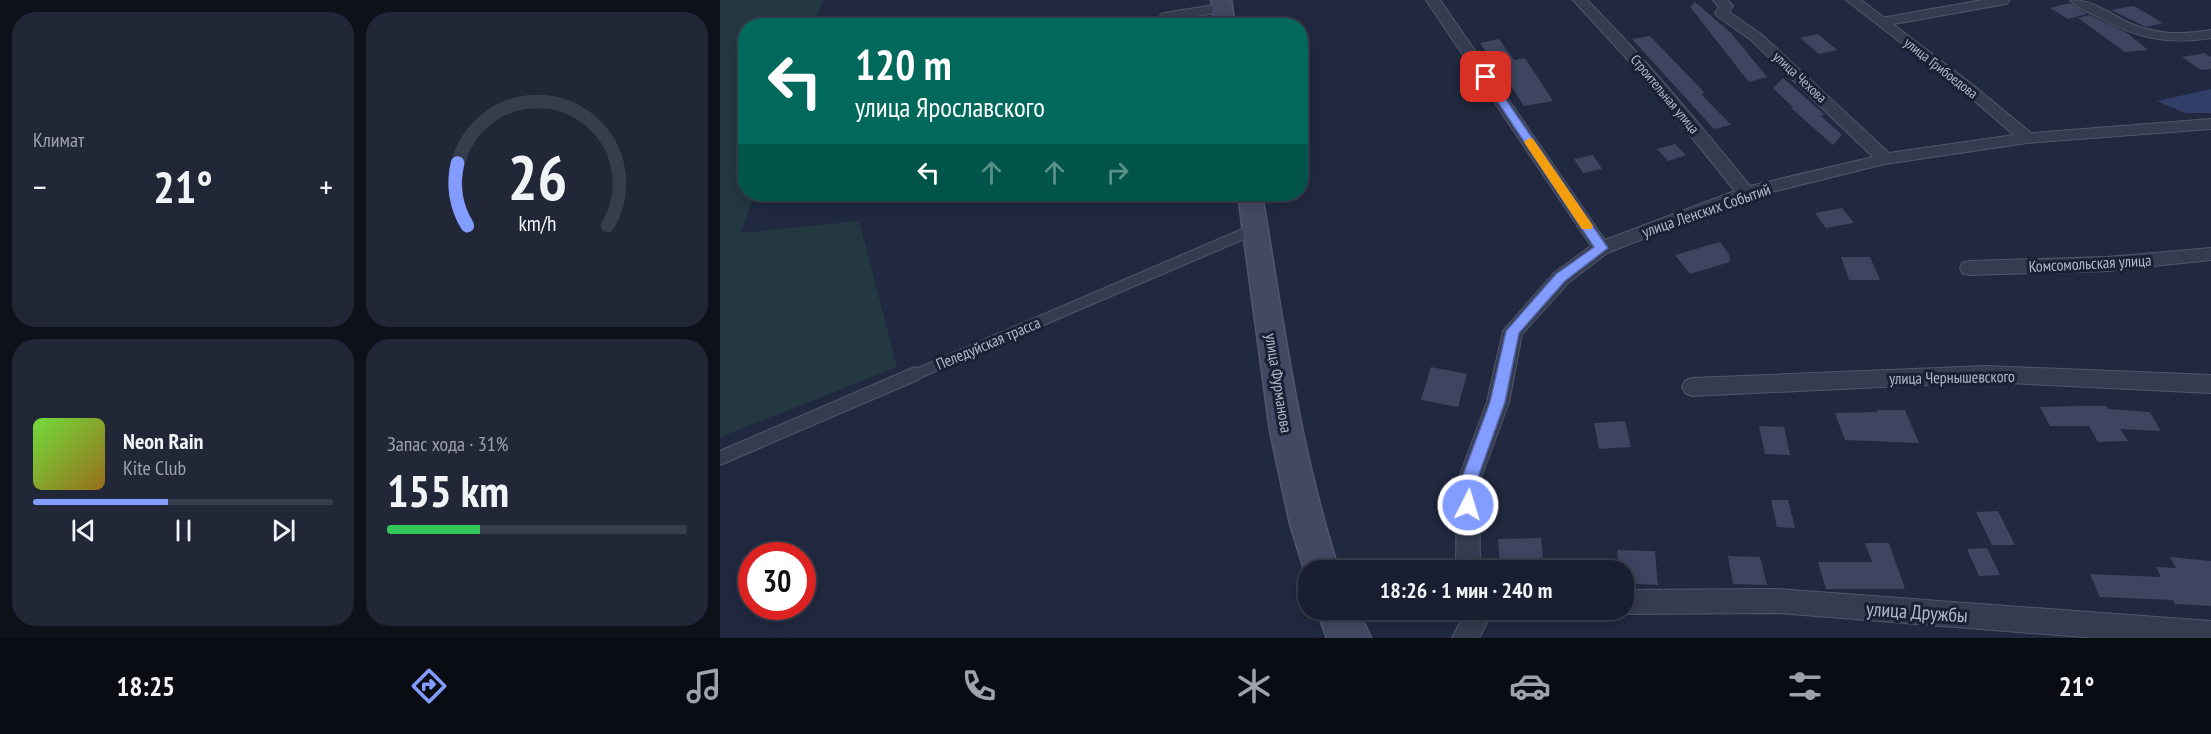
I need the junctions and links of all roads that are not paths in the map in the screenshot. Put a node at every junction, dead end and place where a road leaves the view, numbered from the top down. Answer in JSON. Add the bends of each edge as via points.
{"nodes":[{"id":1,"x":1433,"y":0,"type":"edge"},
{"id":2,"x":1580,"y":0,"type":"edge"},
{"id":3,"x":1719,"y":0,"type":"edge"},
{"id":4,"x":1853,"y":0,"type":"edge"},
{"id":5,"x":2005,"y":0,"type":"edge"},
{"id":6,"x":2077,"y":0,"type":"edge"},
{"id":7,"x":1222,"y":11,"type":"edge"},
{"id":8,"x":1164,"y":17,"type":"dead end"},
{"id":9,"x":1882,"y":22,"type":"junction"},
{"id":10,"x":2211,"y":34,"type":"edge"},
{"id":11,"x":2211,"y":124,"type":"edge"},
{"id":12,"x":2027,"y":138,"type":"junction"},
{"id":13,"x":1885,"y":159,"type":"junction"},
{"id":14,"x":1746,"y":193,"type":"junction"},
{"id":15,"x":1251,"y":201,"type":"edge"},
{"id":16,"x":1255,"y":228,"type":"junction"},
{"id":17,"x":1602,"y":248,"type":"junction"},
{"id":18,"x":2211,"y":254,"type":"edge"},
{"id":19,"x":1969,"y":268,"type":"dead end"},
{"id":20,"x":2211,"y":384,"type":"edge"},
{"id":21,"x":1692,"y":387,"type":"dead end"},
{"id":22,"x":720,"y":458,"type":"edge"},
{"id":23,"x":1318,"y":560,"type":"edge"},
{"id":24,"x":1468,"y":560,"type":"edge"},
{"id":25,"x":1634,"y":602,"type":"edge"},
{"id":26,"x":1338,"y":620,"type":"edge"},
{"id":27,"x":1475,"y":620,"type":"edge"},
{"id":28,"x":2211,"y":634,"type":"edge"},
{"id":29,"x":1352,"y":638,"type":"edge"},
{"id":30,"x":1465,"y":638,"type":"edge"}],
"edges":[{"from":1,"to":17,"type":"street"},
{"from":2,"to":14,"type":"street","name":"Строительная улица","via":[[1668,96]]},
{"from":3,"to":13,"type":"street","name":"улица Чехова","via":[[1726,6],[1722,13],[1756,37]]},
{"from":4,"to":9,"type":"street","name":"улица Грибоедова"},
{"from":5,"to":9,"type":"lane"},
{"from":6,"to":10,"type":"street","via":[[2147,35],[2174,38]]},
{"from":7,"to":8,"type":"lane"},
{"from":9,"to":12,"type":"street","name":"улица Грибоедова"},
{"from":11,"to":12,"type":"street","name":"улица Ленских Событий"},
{"from":12,"to":13,"type":"street","name":"улица Ленских Событий"},
{"from":13,"to":14,"type":"street","name":"улица Ленских Событий"},
{"from":14,"to":17,"type":"street","name":"улица Ленских Событий"},
{"from":15,"to":16,"type":"main road","name":"улица Фурманова"},
{"from":16,"to":22,"type":"lane","name":"Пеледуйская трасса"},
{"from":16,"to":23,"type":"main road","name":"улица Фурманова","via":[[1284,425]]},
{"from":17,"to":24,"type":"street","name":"улица Ленских Событий","via":[[1561,278],[1513,331],[1498,402],[1468,483]]},
{"from":18,"to":19,"type":"street","name":"Комсомольская улица","via":[[2107,264]]},
{"from":20,"to":21,"type":"street","name":"улица Чернышевского","via":[[1986,374]]},
{"from":25,"to":28,"type":"street","name":"улица Дружбы","via":[[1777,601]]},
{"from":26,"to":29,"type":"main road"},
{"from":27,"to":30,"type":"street"}]}
